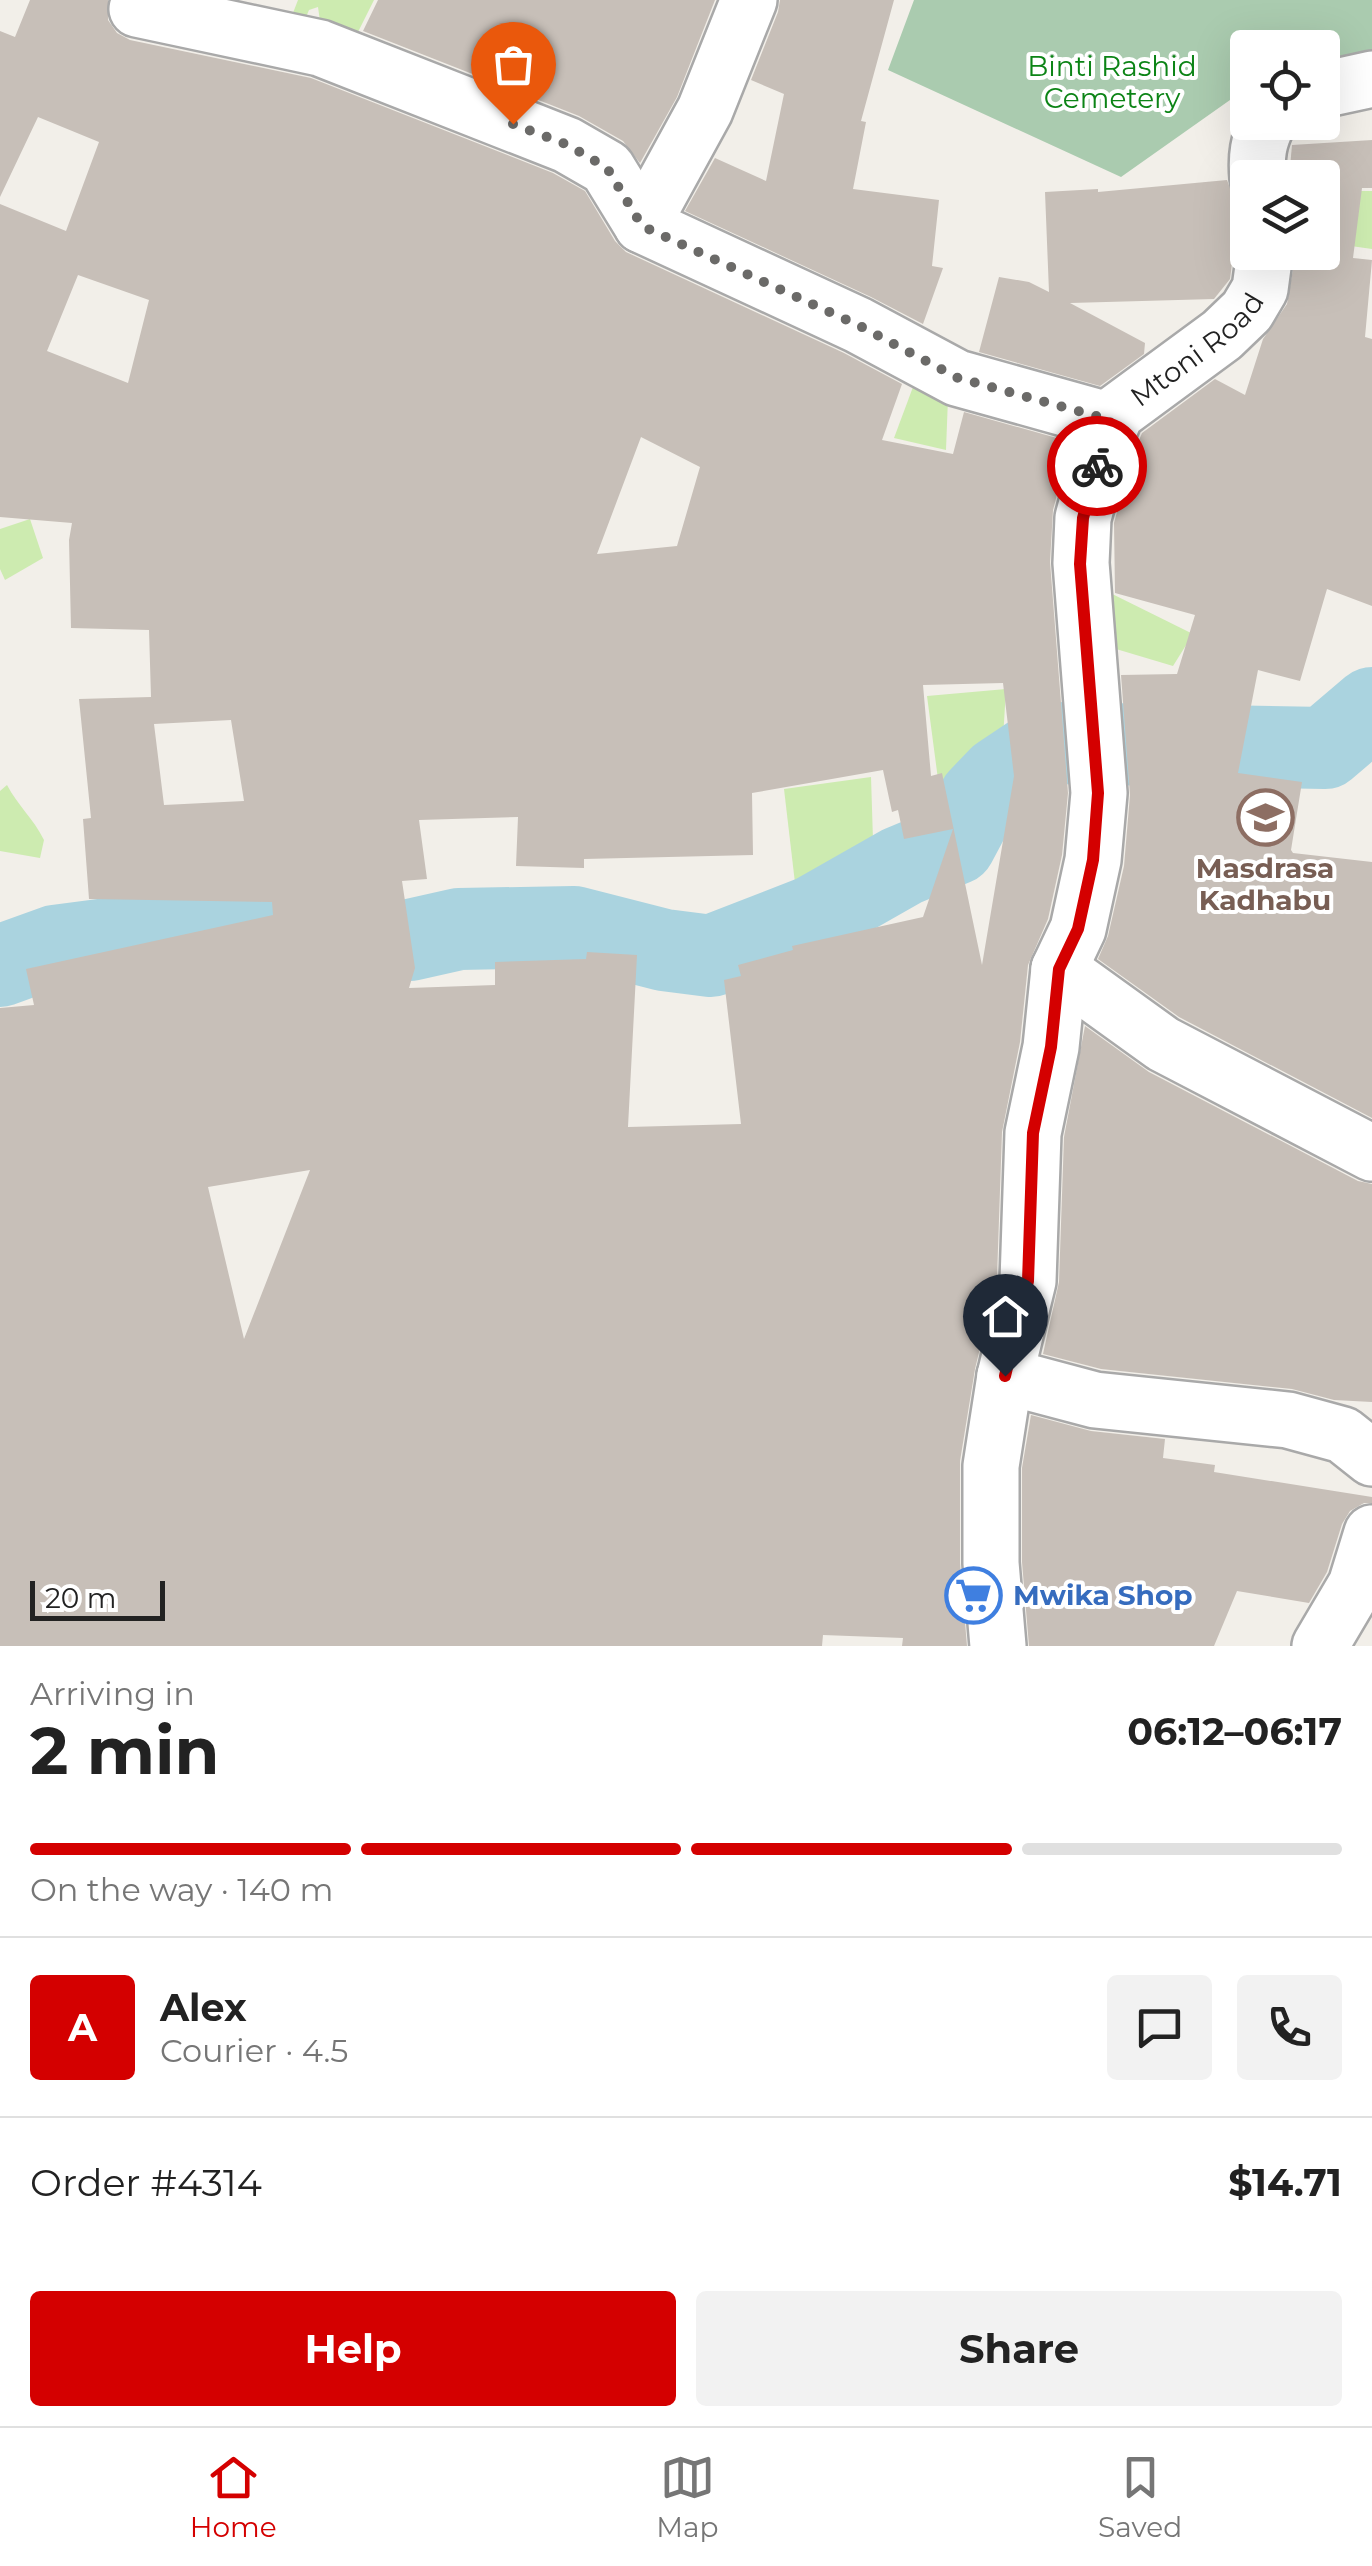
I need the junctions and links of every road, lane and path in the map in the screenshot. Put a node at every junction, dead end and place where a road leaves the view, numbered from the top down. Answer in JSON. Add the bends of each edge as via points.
{"nodes":[{"id":1,"x":750,"y":0,"type":"edge"},
{"id":2,"x":137,"y":8,"type":"dead end"},
{"id":3,"x":1372,"y":79,"type":"edge"},
{"id":4,"x":1340,"y":86,"type":"edge"},
{"id":5,"x":642,"y":226,"type":"junction"},
{"id":6,"x":1263,"y":270,"type":"edge"},
{"id":7,"x":1111,"y":420,"type":"junction"},
{"id":8,"x":1059,"y":969,"type":"junction"},
{"id":9,"x":1372,"y":1153,"type":"edge"},
{"id":10,"x":1005,"y":1376,"type":"junction"},
{"id":11,"x":1372,"y":1458,"type":"edge"},
{"id":12,"x":1372,"y":1533,"type":"edge"},
{"id":13,"x":998,"y":1646,"type":"edge"},
{"id":14,"x":1320,"y":1646,"type":"edge"}],
"edges":[{"from":1,"to":5,"type":"street","via":[[706,110]]},
{"from":2,"to":5,"type":"street","via":[[320,48],[568,145],[607,168]]},
{"from":3,"to":4,"type":"street"},
{"from":5,"to":7,"type":"street","via":[[958,378]]},
{"from":6,"to":7,"type":"street","name":"Mtoni Road","via":[[1260,290],[1222,336]]},
{"from":7,"to":8,"type":"street","name":"Mtoni Road","via":[[1083,518],[1080,564],[1098,793],[1093,860],[1078,929]]},
{"from":8,"to":9,"type":"street","via":[[1164,1044]]},
{"from":8,"to":10,"type":"street","name":"Mtoni Road","via":[[1033,1133],[1028,1281]]},
{"from":10,"to":11,"type":"street","via":[[1095,1400],[1288,1420],[1342,1435]]},
{"from":10,"to":13,"type":"street","name":"Mtoni Road","via":[[991,1466]]},
{"from":12,"to":14,"type":"street","via":[[1356,1585]]}]}
